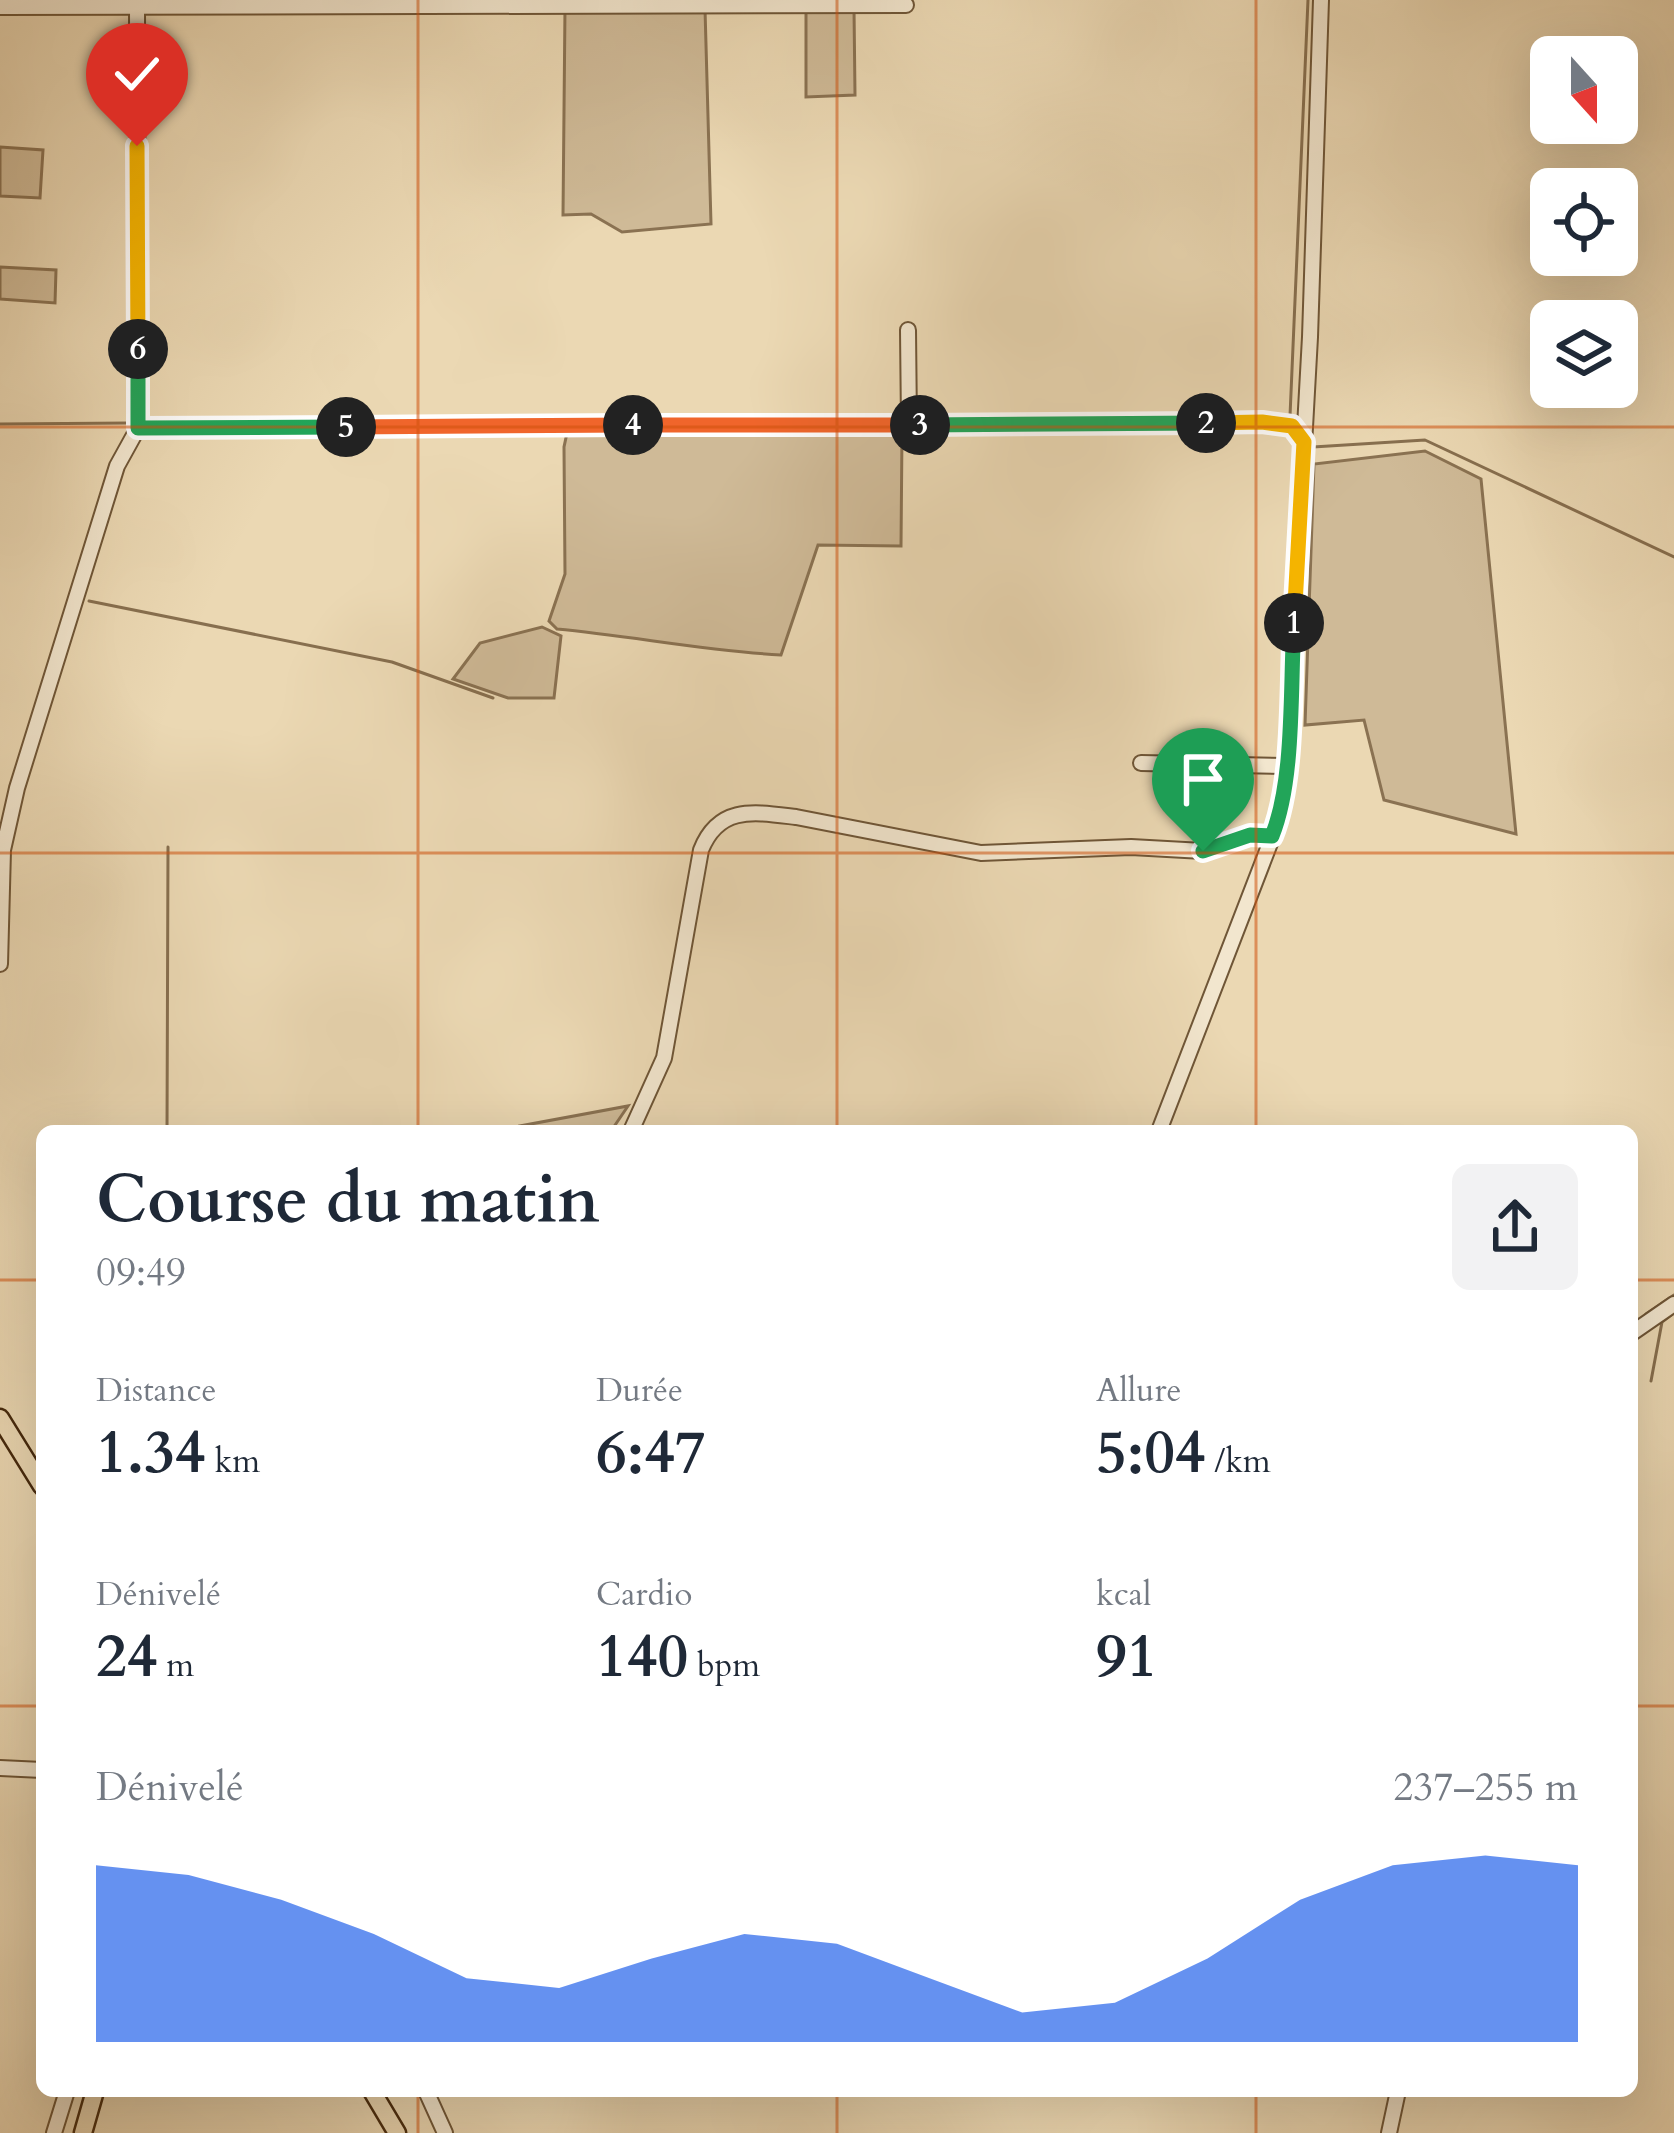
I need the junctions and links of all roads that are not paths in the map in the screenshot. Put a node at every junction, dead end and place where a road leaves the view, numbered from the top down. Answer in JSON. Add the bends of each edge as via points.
{"nodes":[{"id":1,"x":1321,"y":0,"type":"edge"},
{"id":2,"x":136,"y":4,"type":"junction"},
{"id":3,"x":906,"y":5,"type":"dead end"},
{"id":4,"x":0,"y":8,"type":"edge"},
{"id":5,"x":908,"y":330,"type":"dead end"},
{"id":6,"x":909,"y":425,"type":"junction"},
{"id":7,"x":138,"y":428,"type":"junction"},
{"id":8,"x":1304,"y":442,"type":"junction"},
{"id":9,"x":1141,"y":763,"type":"dead end"},
{"id":10,"x":1286,"y":766,"type":"junction"},
{"id":11,"x":1272,"y":836,"type":"junction"},
{"id":12,"x":0,"y":964,"type":"edge"},
{"id":13,"x":634,"y":1125,"type":"edge"},
{"id":14,"x":1161,"y":1125,"type":"edge"},
{"id":15,"x":1674,"y":1304,"type":"edge"},
{"id":16,"x":1638,"y":1330,"type":"edge"},
{"id":17,"x":0,"y":1418,"type":"edge"},
{"id":18,"x":36,"y":1476,"type":"edge"},
{"id":19,"x":0,"y":1768,"type":"edge"},
{"id":20,"x":36,"y":1770,"type":"edge"},
{"id":21,"x":66,"y":2097,"type":"edge"},
{"id":22,"x":93,"y":2097,"type":"edge"},
{"id":23,"x":376,"y":2097,"type":"edge"},
{"id":24,"x":430,"y":2097,"type":"edge"},
{"id":25,"x":1398,"y":2097,"type":"edge"},
{"id":26,"x":54,"y":2133,"type":"edge"},
{"id":27,"x":83,"y":2133,"type":"edge"},
{"id":28,"x":397,"y":2133,"type":"edge"},
{"id":29,"x":445,"y":2133,"type":"edge"},
{"id":30,"x":1389,"y":2133,"type":"edge"}],
"edges":[{"from":1,"to":8,"type":"street"},
{"from":2,"to":3,"type":"street"},
{"from":2,"to":4,"type":"street"},
{"from":2,"to":7,"type":"street"},
{"from":5,"to":6,"type":"street"},
{"from":6,"to":7,"type":"street"},
{"from":6,"to":8,"type":"street","via":[[1262,422],[1292,426]]},
{"from":7,"to":12,"type":"street","via":[[117,466],[17,788],[3,850]]},
{"from":8,"to":10,"type":"street"},
{"from":9,"to":10,"type":"street"},
{"from":10,"to":11,"type":"street"},
{"from":11,"to":13,"type":"street","via":[[1203,851],[981,853],[769,813],[724,817],[701,850],[664,1058]]},
{"from":11,"to":14,"type":"street"},
{"from":15,"to":16,"type":"street"},
{"from":17,"to":18,"type":"main road"},
{"from":19,"to":20,"type":"street"},
{"from":21,"to":26,"type":"street"},
{"from":22,"to":27,"type":"main road"},
{"from":23,"to":28,"type":"main road"},
{"from":24,"to":29,"type":"street"},
{"from":25,"to":30,"type":"street"}]}
